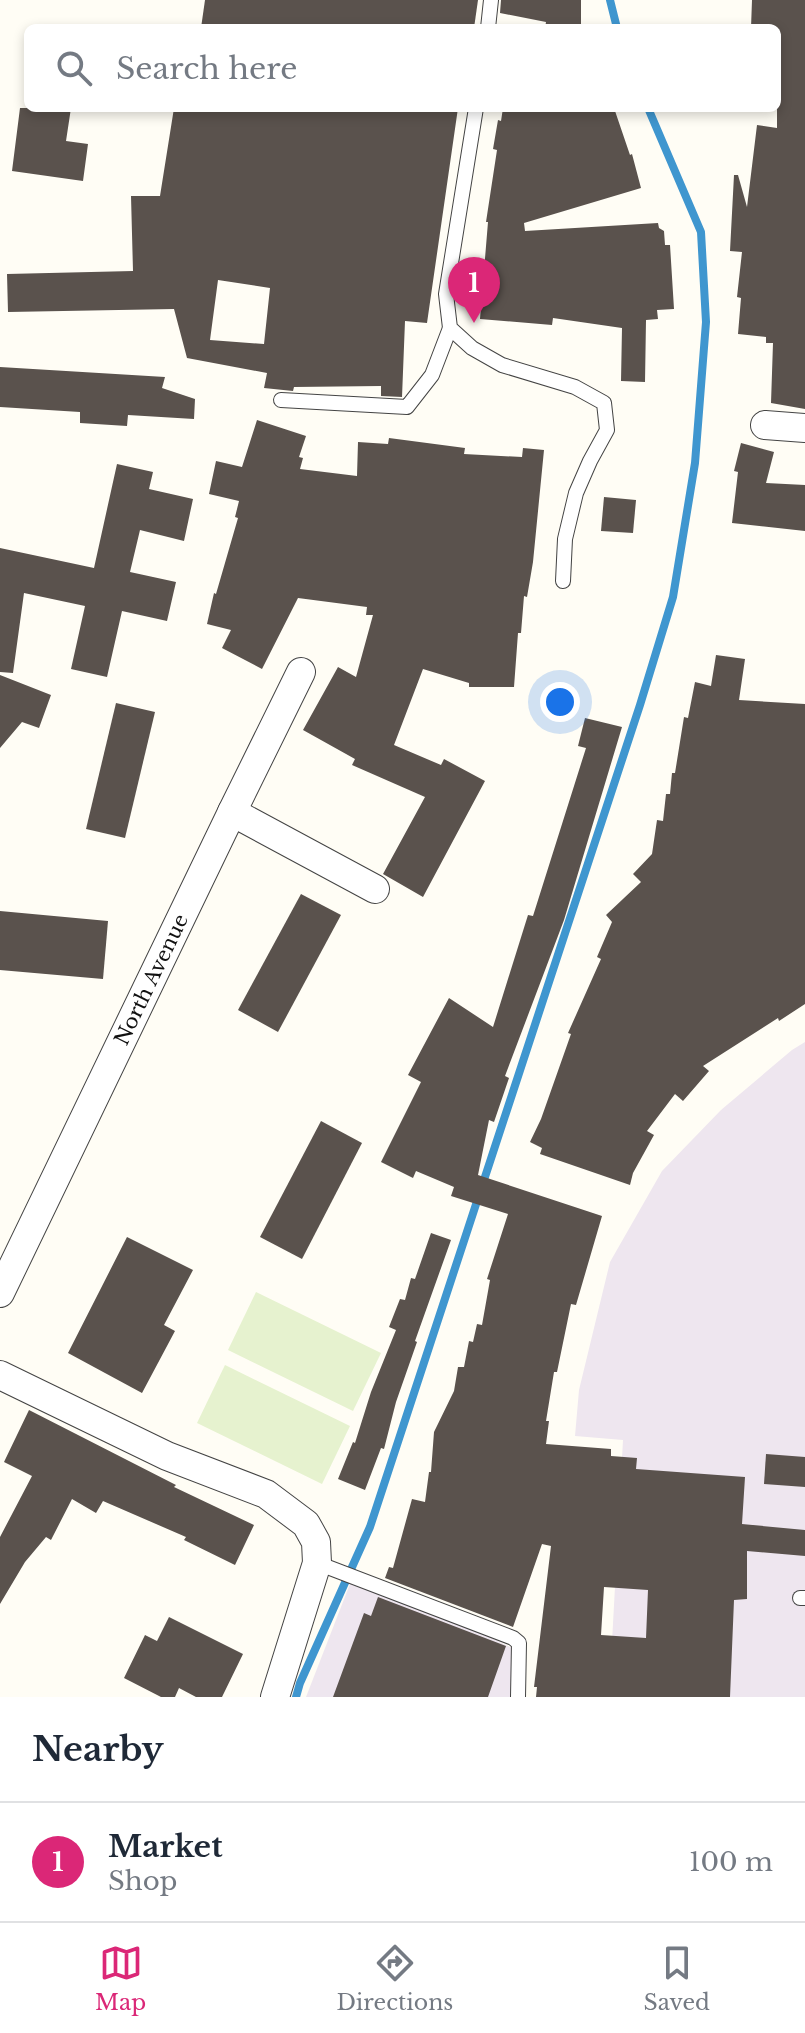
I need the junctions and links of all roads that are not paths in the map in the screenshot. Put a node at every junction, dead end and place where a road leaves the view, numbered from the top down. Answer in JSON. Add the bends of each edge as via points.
{"nodes":[{"id":1,"x":491,"y":0,"type":"edge"},
{"id":2,"x":488,"y":24,"type":"edge"},
{"id":3,"x":475,"y":112,"type":"edge"},
{"id":4,"x":450,"y":328,"type":"junction"},
{"id":5,"x":281,"y":400,"type":"dead end"},
{"id":6,"x":765,"y":425,"type":"dead end"},
{"id":7,"x":805,"y":428,"type":"edge"},
{"id":8,"x":563,"y":581,"type":"dead end"},
{"id":9,"x":301,"y":672,"type":"dead end"},
{"id":10,"x":232,"y":812,"type":"junction"},
{"id":11,"x":375,"y":889,"type":"dead end"},
{"id":12,"x":0,"y":1293,"type":"edge"},
{"id":13,"x":0,"y":1375,"type":"edge"},
{"id":14,"x":327,"y":1567,"type":"junction"},
{"id":15,"x":275,"y":1697,"type":"edge"},
{"id":16,"x":518,"y":1697,"type":"edge"}],
"edges":[{"from":1,"to":2,"type":"lane"},
{"from":3,"to":4,"type":"lane","via":[[446,294]]},
{"from":4,"to":5,"type":"lane","via":[[432,375],[407,407]]},
{"from":4,"to":8,"type":"lane","via":[[502,365],[575,387],[604,403],[607,430],[576,493],[565,539]]},
{"from":6,"to":7,"type":"street"},
{"from":9,"to":10,"type":"street","name":"North Avenue"},
{"from":10,"to":11,"type":"street"},
{"from":10,"to":12,"type":"street","name":"North Avenue"},
{"from":13,"to":14,"type":"street","via":[[167,1456],[266,1494],[306,1524]]},
{"from":14,"to":15,"type":"street"},
{"from":14,"to":16,"type":"lane","via":[[513,1638],[519,1643]]}]}
